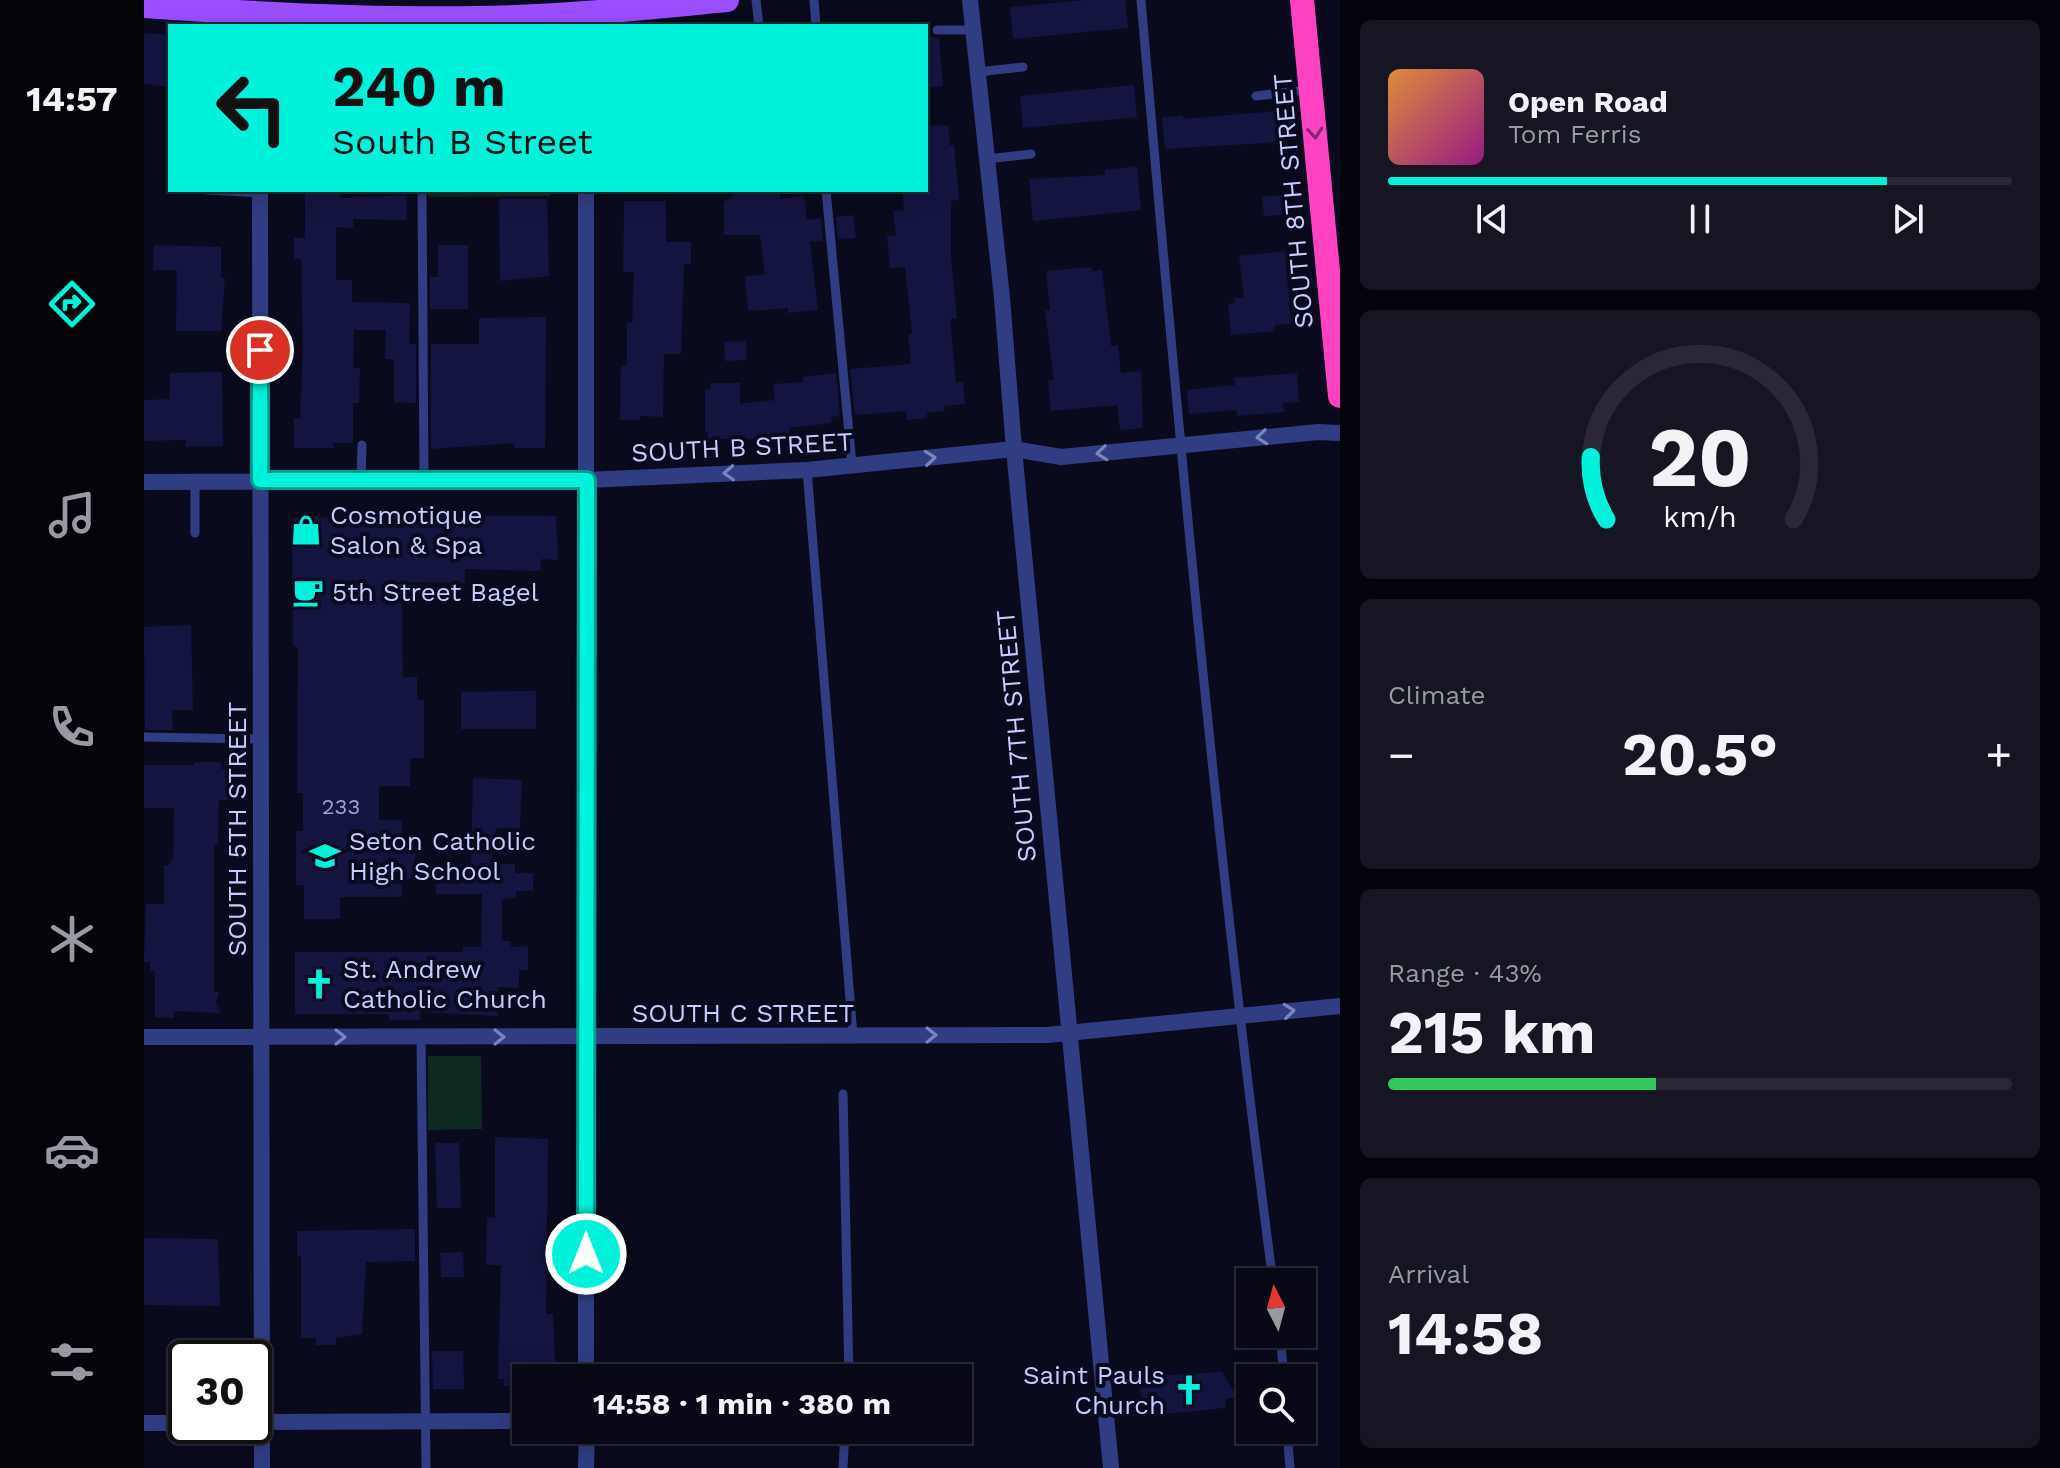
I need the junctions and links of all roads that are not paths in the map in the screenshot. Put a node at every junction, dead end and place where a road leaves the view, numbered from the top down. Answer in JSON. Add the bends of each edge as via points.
{"nodes":[{"id":1,"x":727,"y":0,"type":"edge"},
{"id":2,"x":756,"y":0,"type":"edge"},
{"id":3,"x":814,"y":0,"type":"edge"},
{"id":4,"x":970,"y":0,"type":"edge"},
{"id":5,"x":1141,"y":0,"type":"edge"},
{"id":6,"x":1302,"y":0,"type":"edge"},
{"id":7,"x":144,"y":6,"type":"edge"},
{"id":8,"x":582,"y":13,"type":"edge"},
{"id":9,"x":260,"y":14,"type":"edge"},
{"id":10,"x":759,"y":24,"type":"edge"},
{"id":11,"x":816,"y":24,"type":"edge"},
{"id":12,"x":937,"y":30,"type":"dead end"},
{"id":13,"x":974,"y":30,"type":"junction"},
{"id":14,"x":1023,"y":67,"type":"dead end"},
{"id":15,"x":978,"y":72,"type":"junction"},
{"id":16,"x":1311,"y":90,"type":"junction"},
{"id":17,"x":1256,"y":96,"type":"dead end"},
{"id":18,"x":1031,"y":154,"type":"dead end"},
{"id":19,"x":987,"y":159,"type":"junction"},
{"id":20,"x":260,"y":192,"type":"edge"},
{"id":21,"x":422,"y":192,"type":"edge"},
{"id":22,"x":586,"y":192,"type":"edge"},
{"id":23,"x":826,"y":192,"type":"edge"},
{"id":24,"x":1340,"y":396,"type":"edge"},
{"id":25,"x":1340,"y":433,"type":"edge"},
{"id":26,"x":362,"y":445,"type":"dead end"},
{"id":27,"x":1180,"y":445,"type":"junction"},
{"id":28,"x":1014,"y":449,"type":"junction"},
{"id":29,"x":852,"y":465,"type":"junction"},
{"id":30,"x":807,"y":470,"type":"junction"},
{"id":31,"x":260,"y":480,"type":"junction"},
{"id":32,"x":361,"y":480,"type":"junction"},
{"id":33,"x":424,"y":480,"type":"junction"},
{"id":34,"x":587,"y":480,"type":"junction"},
{"id":35,"x":195,"y":481,"type":"junction"},
{"id":36,"x":144,"y":482,"type":"edge"},
{"id":37,"x":195,"y":533,"type":"dead end"},
{"id":38,"x":144,"y":737,"type":"edge"},
{"id":39,"x":261,"y":739,"type":"junction"},
{"id":40,"x":1340,"y":1006,"type":"edge"},
{"id":41,"x":1238,"y":1016,"type":"junction"},
{"id":42,"x":1068,"y":1032,"type":"junction"},
{"id":43,"x":262,"y":1036,"type":"junction"},
{"id":44,"x":853,"y":1036,"type":"junction"},
{"id":45,"x":144,"y":1037,"type":"edge"},
{"id":46,"x":421,"y":1037,"type":"junction"},
{"id":47,"x":586,"y":1038,"type":"junction"},
{"id":48,"x":843,"y":1094,"type":"dead end"},
{"id":49,"x":1271,"y":1268,"type":"edge"},
{"id":50,"x":259,"y":1340,"type":"edge"},
{"id":51,"x":586,"y":1364,"type":"edge"},
{"id":52,"x":849,"y":1364,"type":"edge"},
{"id":53,"x":512,"y":1421,"type":"edge"},
{"id":54,"x":272,"y":1422,"type":"edge"},
{"id":55,"x":426,"y":1422,"type":"junction"},
{"id":56,"x":144,"y":1423,"type":"edge"},
{"id":57,"x":168,"y":1423,"type":"edge"},
{"id":58,"x":260,"y":1444,"type":"edge"},
{"id":59,"x":587,"y":1444,"type":"edge"},
{"id":60,"x":844,"y":1444,"type":"edge"},
{"id":61,"x":1288,"y":1444,"type":"edge"},
{"id":62,"x":262,"y":1468,"type":"edge"},
{"id":63,"x":426,"y":1468,"type":"edge"},
{"id":64,"x":586,"y":1468,"type":"edge"},
{"id":65,"x":843,"y":1468,"type":"edge"},
{"id":66,"x":1111,"y":1468,"type":"edge"},
{"id":67,"x":1290,"y":1468,"type":"edge"}],
"edges":[{"from":1,"to":8,"type":"main road"},
{"from":2,"to":10,"type":"lane"},
{"from":3,"to":11,"type":"lane"},
{"from":4,"to":13,"type":"street","name":"SOUTH 7TH STREET"},
{"from":5,"to":27,"type":"lane"},
{"from":6,"to":16,"type":"highway","name":"SOUTH 8TH STREET"},
{"from":7,"to":9,"type":"main road"},
{"from":8,"to":9,"type":"main road"},
{"from":12,"to":13,"type":"lane"},
{"from":13,"to":15,"type":"street","name":"SOUTH 7TH STREET"},
{"from":14,"to":15,"type":"lane"},
{"from":15,"to":19,"type":"street","name":"SOUTH 7TH STREET"},
{"from":16,"to":17,"type":"lane"},
{"from":16,"to":24,"type":"highway","name":"SOUTH 8TH STREET","one_way":true},
{"from":18,"to":19,"type":"lane"},
{"from":19,"to":28,"type":"street","name":"SOUTH 7TH STREET"},
{"from":20,"to":31,"type":"street","name":"SOUTH 5TH STREET"},
{"from":21,"to":33,"type":"lane"},
{"from":22,"to":34,"type":"street"},
{"from":23,"to":29,"type":"lane"},
{"from":25,"to":27,"type":"street","name":"SOUTH B STREET","one_way":true},
{"from":26,"to":32,"type":"lane"},
{"from":27,"to":28,"type":"street","name":"SOUTH B STREET","one_way":true,"via":[[1061,457]]},
{"from":27,"to":41,"type":"lane"},
{"from":29,"to":28,"type":"street","name":"SOUTH B STREET","one_way":true},
{"from":28,"to":42,"type":"street","name":"SOUTH 7TH STREET"},
{"from":29,"to":30,"type":"street","name":"SOUTH B STREET"},
{"from":30,"to":34,"type":"street","name":"SOUTH B STREET","one_way":true},
{"from":30,"to":44,"type":"lane"},
{"from":31,"to":32,"type":"street","name":"SOUTH B STREET"},
{"from":31,"to":35,"type":"street","name":"SOUTH B STREET"},
{"from":31,"to":39,"type":"street","name":"SOUTH 5TH STREET"},
{"from":32,"to":33,"type":"street","name":"SOUTH B STREET"},
{"from":33,"to":34,"type":"street","name":"SOUTH B STREET"},
{"from":34,"to":47,"type":"street"},
{"from":35,"to":36,"type":"street","name":"SOUTH B STREET"},
{"from":35,"to":37,"type":"lane"},
{"from":38,"to":39,"type":"lane"},
{"from":39,"to":43,"type":"street","name":"SOUTH 5TH STREET"},
{"from":41,"to":40,"type":"street","name":"SOUTH C STREET","one_way":true},
{"from":41,"to":42,"type":"street","name":"SOUTH C STREET"},
{"from":41,"to":49,"type":"lane"},
{"from":44,"to":42,"type":"street","name":"SOUTH C STREET","one_way":true},
{"from":42,"to":66,"type":"street","name":"SOUTH 7TH STREET"},
{"from":43,"to":45,"type":"street","name":"SOUTH C STREET"},
{"from":43,"to":46,"type":"street","name":"SOUTH C STREET","one_way":true},
{"from":43,"to":50,"type":"street","name":"SOUTH 5TH STREET"},
{"from":44,"to":47,"type":"street","name":"SOUTH C STREET"},
{"from":46,"to":47,"type":"street","name":"SOUTH C STREET","one_way":true},
{"from":46,"to":55,"type":"lane"},
{"from":47,"to":51,"type":"street"},
{"from":48,"to":52,"type":"lane"},
{"from":53,"to":55,"type":"street"},
{"from":54,"to":55,"type":"street"},
{"from":55,"to":63,"type":"lane"},
{"from":56,"to":57,"type":"street"},
{"from":58,"to":62,"type":"street","name":"SOUTH 5TH STREET"},
{"from":59,"to":64,"type":"street"},
{"from":60,"to":65,"type":"lane"},
{"from":61,"to":67,"type":"lane"}]}
